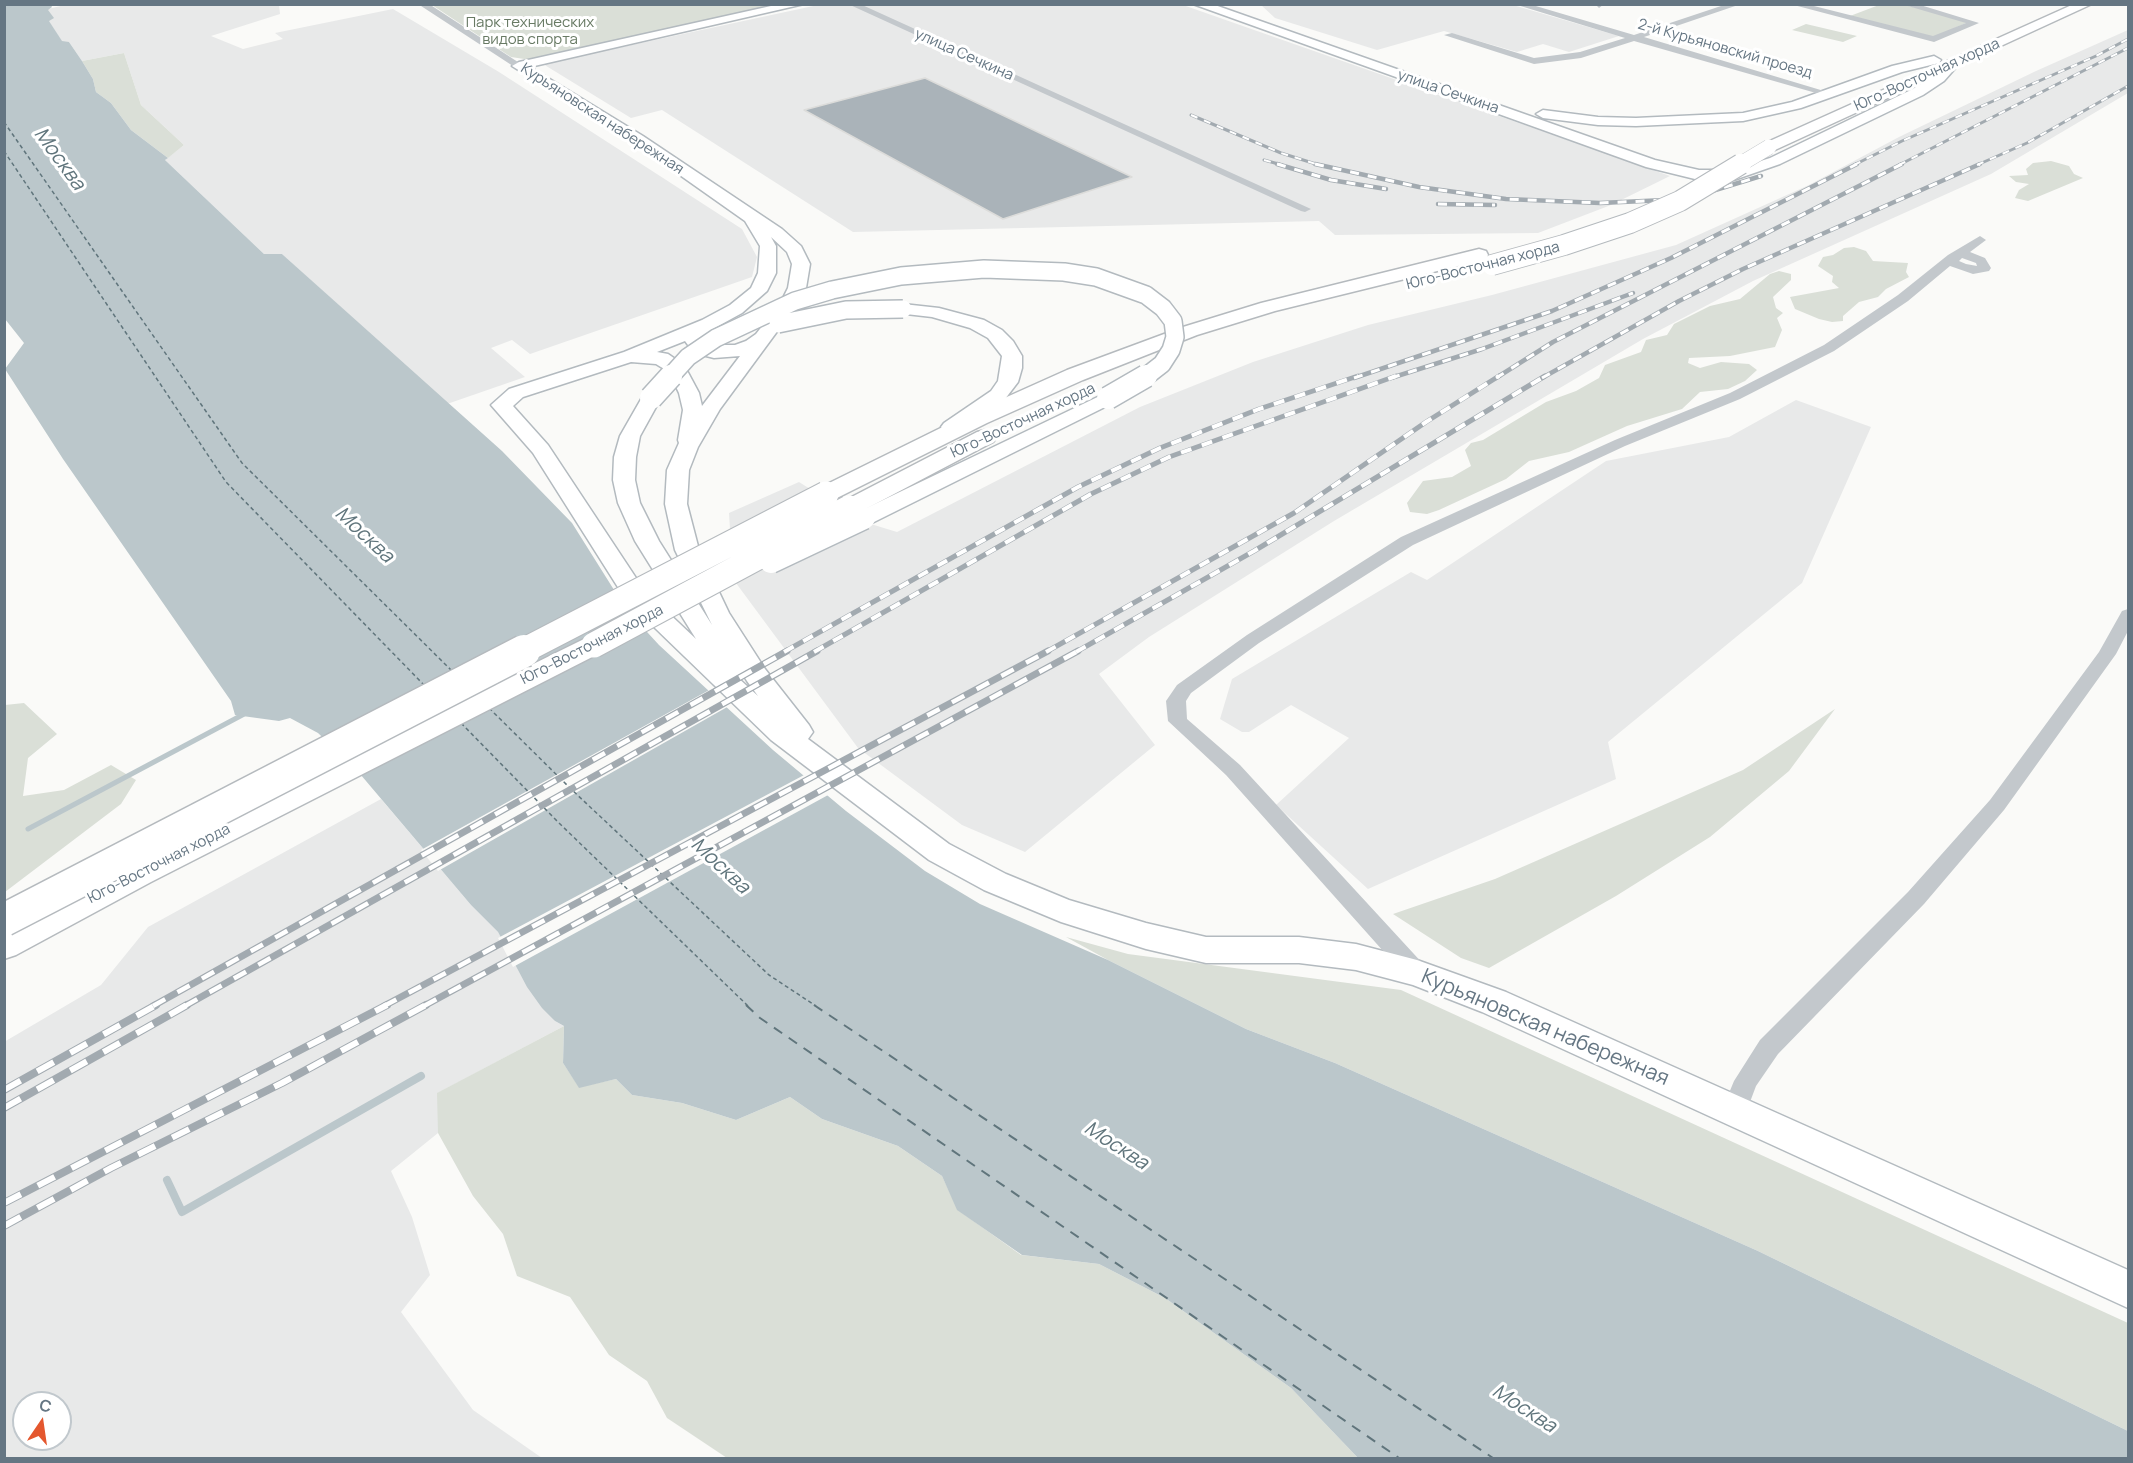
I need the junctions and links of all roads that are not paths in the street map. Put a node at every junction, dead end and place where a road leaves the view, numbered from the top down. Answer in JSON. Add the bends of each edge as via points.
{"nodes":[{"id":1,"x":422,"y":4,"type":"edge"},
{"id":2,"x":798,"y":4,"type":"edge"},
{"id":3,"x":852,"y":4,"type":"edge"},
{"id":4,"x":1199,"y":4,"type":"edge"},
{"id":5,"x":1518,"y":4,"type":"edge"},
{"id":6,"x":1737,"y":4,"type":"edge"},
{"id":7,"x":1794,"y":4,"type":"edge"},
{"id":8,"x":1905,"y":4,"type":"edge"},
{"id":9,"x":2061,"y":4,"type":"edge"},
{"id":10,"x":2086,"y":4,"type":"edge"},
{"id":11,"x":1449,"y":35,"type":"dead end"},
{"id":12,"x":1633,"y":38,"type":"junction"},
{"id":13,"x":1934,"y":60,"type":"junction"},
{"id":14,"x":1952,"y":64,"type":"junction"},
{"id":15,"x":519,"y":66,"type":"junction"},
{"id":16,"x":1820,"y":91,"type":"dead end"},
{"id":17,"x":1467,"y":99,"type":"junction"},
{"id":18,"x":1619,"y":122,"type":"junction"},
{"id":19,"x":1596,"y":145,"type":"junction"},
{"id":20,"x":1305,"y":209,"type":"dead end"},
{"id":21,"x":751,"y":218,"type":"junction"},
{"id":22,"x":1980,"y":240,"type":"dead end"},
{"id":23,"x":1956,"y":256,"type":"junction"},
{"id":24,"x":1485,"y":260,"type":"junction"},
{"id":25,"x":1967,"y":269,"type":"junction"},
{"id":26,"x":1936,"y":272,"type":"junction"},
{"id":27,"x":709,"y":324,"type":"junction"},
{"id":28,"x":765,"y":334,"type":"junction"},
{"id":29,"x":620,"y":359,"type":"junction"},
{"id":30,"x":651,"y":398,"type":"junction"},
{"id":31,"x":687,"y":447,"type":"junction"},
{"id":32,"x":910,"y":452,"type":"junction"},
{"id":33,"x":846,"y":506,"type":"junction"},
{"id":34,"x":2128,"y":615,"type":"edge"},
{"id":35,"x":824,"y":764,"type":"junction"},
{"id":36,"x":139,"y":873,"type":"junction"},
{"id":37,"x":4,"y":920,"type":"edge"},
{"id":38,"x":4,"y":945,"type":"edge"},
{"id":39,"x":4,"y":967,"type":"edge"},
{"id":40,"x":1417,"y":973,"type":"junction"},
{"id":41,"x":1735,"y":1110,"type":"junction"},
{"id":42,"x":2128,"y":1289,"type":"edge"}],
"edges":[{"from":1,"to":15,"type":"street","name":"Курьяновская набережная"},
{"from":2,"to":15,"type":"street"},
{"from":3,"to":20,"type":"street","name":"улица Сечкина"},
{"from":4,"to":17,"type":"street","name":"улица Сечкина"},
{"from":5,"to":12,"type":"street","name":"2-й Курьяновский проезд"},
{"from":6,"to":12,"type":"street"},
{"from":7,"to":8,"type":"street","via":[[1934,39],[1975,23]]},
{"from":9,"to":13,"type":"main road","name":"Юго-Восточная хорда"},
{"from":10,"to":14,"type":"main road","name":"Юго-Восточная хорда"},
{"from":11,"to":12,"type":"street","via":[[1534,61],[1581,55]]},
{"from":12,"to":16,"type":"street","name":"2-й Курьяновский проезд"},
{"from":13,"to":18,"type":"street","via":[[1770,113],[1705,120]]},
{"from":13,"to":24,"type":"main road","name":"Юго-Восточная хорда","via":[[1751,142],[1652,199]]},
{"from":14,"to":19,"type":"street","name":"улица Сечкина","via":[[1918,92],[1775,161],[1734,175],[1699,175],[1651,165]]},
{"from":14,"to":24,"type":"main road","name":"Юго-Восточная хорда","bridge":true,"via":[[1769,147],[1680,201],[1630,223],[1564,245]]},
{"from":15,"to":21,"type":"street","name":"Курьяновская набережная","via":[[638,139]]},
{"from":17,"to":18,"type":"street","via":[[1569,118]]},
{"from":17,"to":19,"type":"street","name":"улица Сечкина"},
{"from":18,"to":19,"type":"street","via":[[1590,130]]},
{"from":21,"to":27,"type":"street","name":"Курьяновская набережная","via":[[768,246],[767,273],[758,291]]},
{"from":21,"to":28,"type":"street","name":"Курьяновская набережная","via":[[795,250],[801,264],[797,288]]},
{"from":22,"to":23,"type":"street"},
{"from":23,"to":25,"type":"street","via":[[1953,263]]},
{"from":23,"to":25,"type":"street","via":[[1981,261],[1986,266]]},
{"from":23,"to":26,"type":"street"},
{"from":24,"to":32,"type":"main road","name":"Юго-Восточная хорда","via":[[1268,307],[1190,331],[1075,375]]},
{"from":24,"to":33,"type":"main road","name":"Юго-Восточная хорда","via":[[1194,348],[1011,424]]},
{"from":25,"to":26,"type":"street"},
{"from":26,"to":40,"type":"street","via":[[1829,348],[1766,382],[1620,442],[1407,541],[1253,639],[1184,689],[1176,701],[1178,721],[1233,770]]},
{"from":27,"to":28,"type":"street","via":[[696,334],[694,342],[701,349],[714,352],[746,349]]},
{"from":27,"to":29,"type":"street","name":"Курьяновская набережная"},
{"from":28,"to":31,"type":"street","name":"Курьяновская набережная"},
{"from":29,"to":31,"type":"street","via":[[652,356],[676,369],[693,410]]},
{"from":29,"to":35,"type":"street","name":"Курьяновская набережная","via":[[516,393],[501,405],[541,449],[635,595],[781,733]]},
{"from":30,"to":32,"type":"street","bridge":true,"via":[[700,359],[741,337],[818,314],[903,309],[933,312],[977,324],[995,334],[1011,356],[1008,382],[982,408]]},
{"from":30,"to":33,"type":"street","bridge":true,"via":[[688,357],[760,316],[832,290],[901,276],[984,268],[1096,277],[1146,295],[1173,321],[1175,337],[1171,350],[1162,364],[1137,383]]},
{"from":30,"to":35,"type":"street","via":[[630,436],[625,457],[629,503],[647,541],[695,619],[745,688]]},
{"from":31,"to":35,"type":"street","name":"Курьяновская набережная","via":[[678,470],[676,504],[687,550],[717,614],[756,675]]},
{"from":32,"to":33,"type":"main road","name":"Юго-Восточная хорда"},
{"from":33,"to":36,"type":"main road","name":"Юго-Восточная хорда","bridge":true,"via":[[594,645]]},
{"from":33,"to":37,"type":"main road","name":"Юго-Восточная хорда","bridge":true},
{"from":34,"to":41,"type":"street","via":[[2107,654],[1997,805],[1916,898],[1769,1047],[1746,1081]]},
{"from":35,"to":40,"type":"street","name":"Курьяновская набережная","via":[[939,852],[995,882],[1061,910],[1206,950],[1299,950],[1356,957]]},
{"from":36,"to":38,"type":"main road","name":"Юго-Восточная хорда"},
{"from":36,"to":39,"type":"main road"},
{"from":40,"to":41,"type":"street","name":"Курьяновская набережная","via":[[1494,1002]]},
{"from":41,"to":42,"type":"street","name":"Курьяновская набережная"}]}
